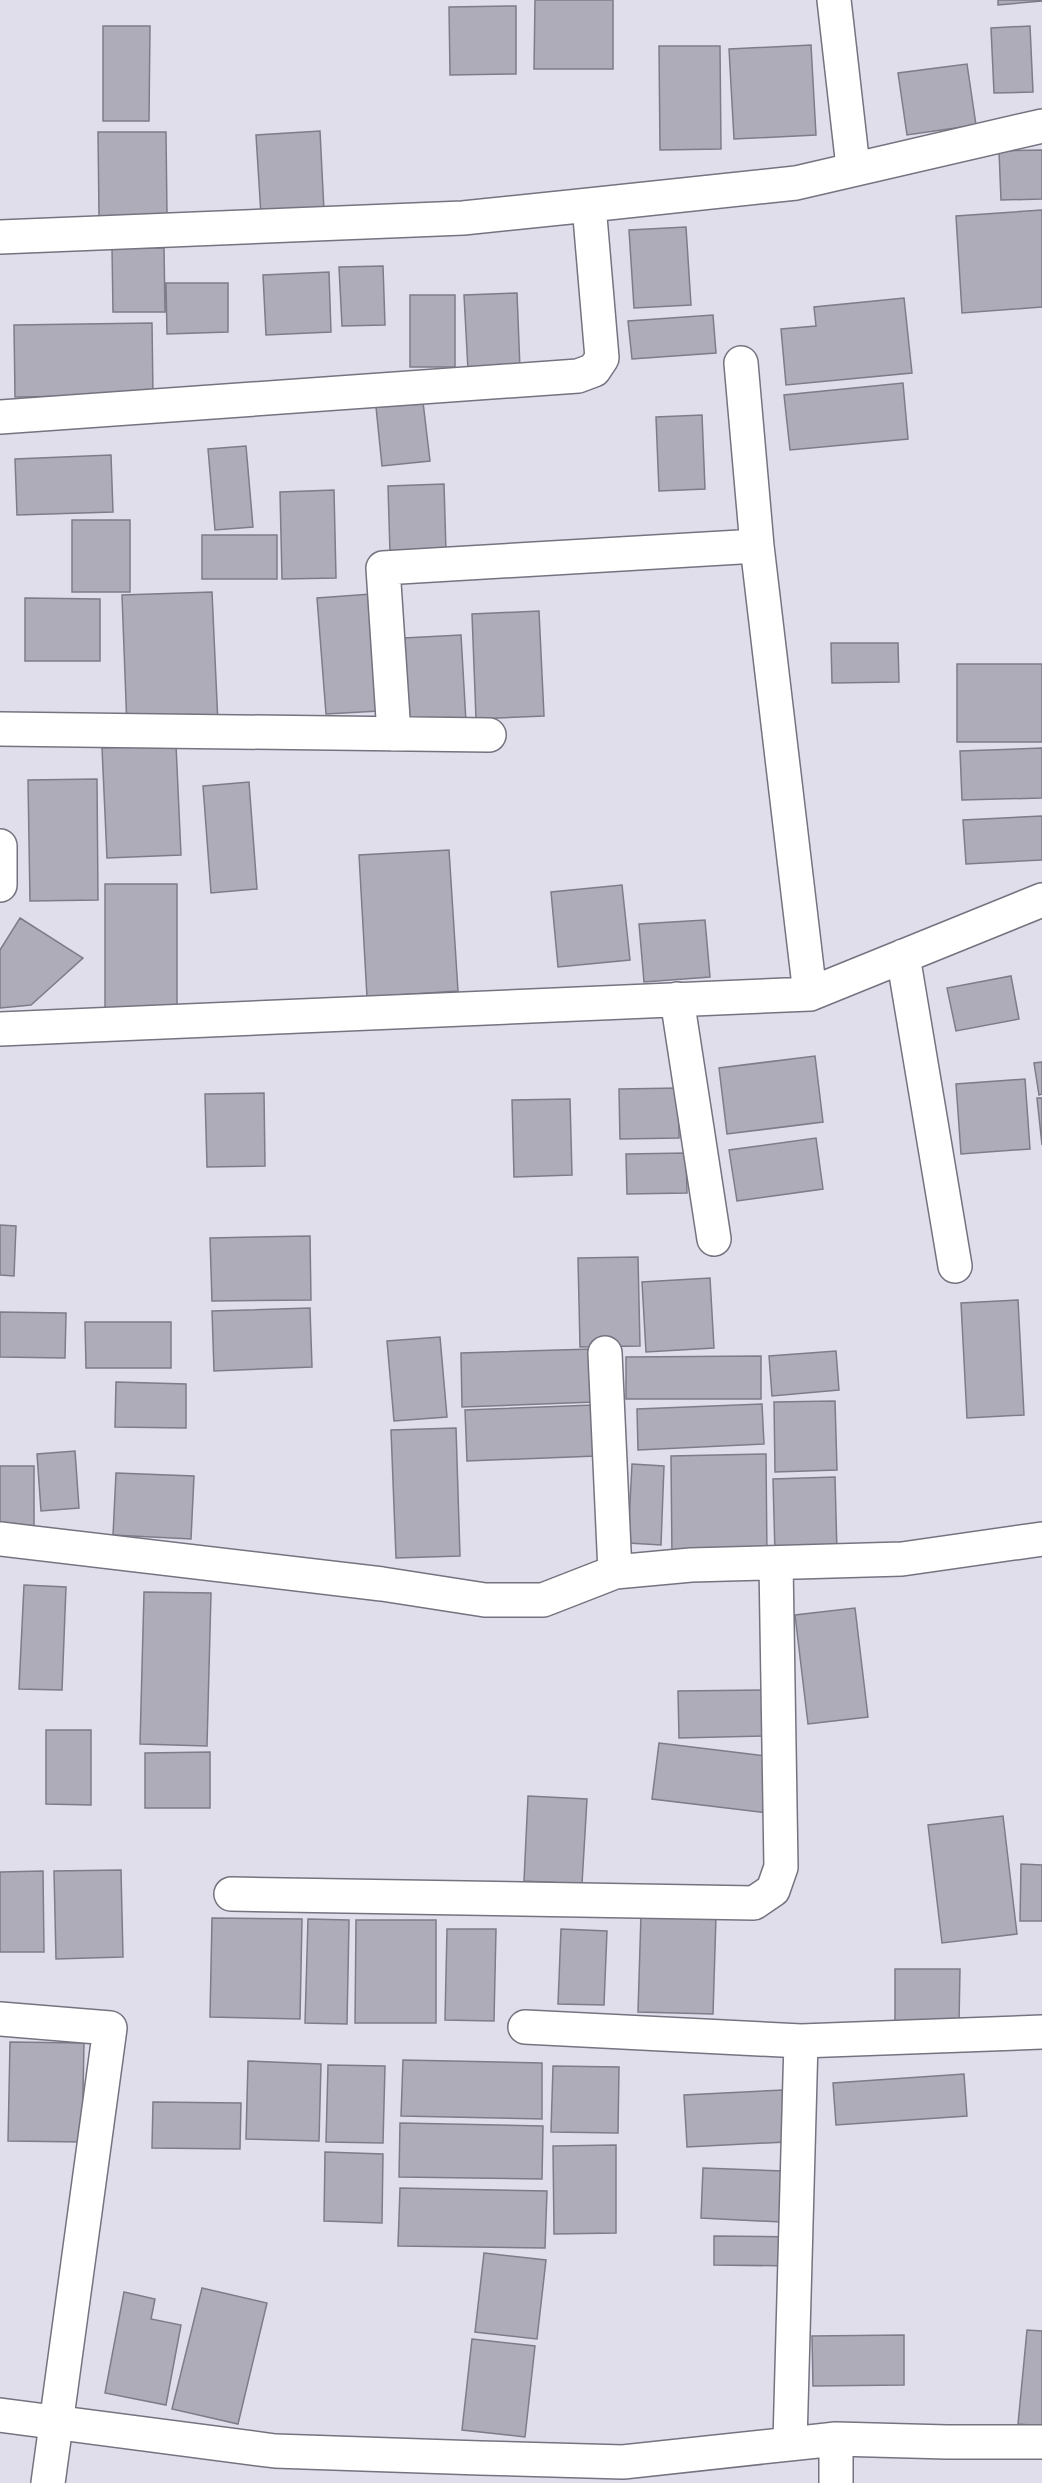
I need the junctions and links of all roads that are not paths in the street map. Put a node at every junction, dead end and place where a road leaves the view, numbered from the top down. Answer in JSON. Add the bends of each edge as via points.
{"nodes":[{"id":1,"x":834,"y":0,"type":"edge"},
{"id":2,"x":1042,"y":126,"type":"edge"},
{"id":3,"x":853,"y":167,"type":"junction"},
{"id":4,"x":589,"y":205,"type":"junction"},
{"id":5,"x":0,"y":237,"type":"edge"},
{"id":6,"x":741,"y":363,"type":"dead end"},
{"id":7,"x":0,"y":417,"type":"edge"},
{"id":8,"x":757,"y":546,"type":"junction"},
{"id":9,"x":0,"y":729,"type":"edge"},
{"id":10,"x":394,"y":734,"type":"junction"},
{"id":11,"x":489,"y":735,"type":"dead end"},
{"id":12,"x":0,"y":846,"type":"edge"},
{"id":13,"x":0,"y":885,"type":"edge"},
{"id":14,"x":1042,"y":900,"type":"edge"},
{"id":15,"x":903,"y":956,"type":"junction"},
{"id":16,"x":810,"y":994,"type":"junction"},
{"id":17,"x":677,"y":999,"type":"junction"},
{"id":18,"x":0,"y":1029,"type":"edge"},
{"id":19,"x":714,"y":1239,"type":"dead end"},
{"id":20,"x":955,"y":1266,"type":"dead end"},
{"id":21,"x":604,"y":1353,"type":"dead end"},
{"id":22,"x":0,"y":1539,"type":"edge"},
{"id":23,"x":1042,"y":1539,"type":"edge"},
{"id":24,"x":776,"y":1563,"type":"junction"},
{"id":25,"x":615,"y":1572,"type":"junction"},
{"id":26,"x":231,"y":1894,"type":"dead end"},
{"id":27,"x":0,"y":2019,"type":"edge"},
{"id":28,"x":525,"y":2027,"type":"dead end"},
{"id":29,"x":1042,"y":2032,"type":"edge"},
{"id":30,"x":801,"y":2041,"type":"junction"},
{"id":31,"x":0,"y":2415,"type":"edge"},
{"id":32,"x":56,"y":2421,"type":"junction"},
{"id":33,"x":836,"y":2439,"type":"junction"},
{"id":34,"x":790,"y":2442,"type":"junction"},
{"id":35,"x":1042,"y":2442,"type":"edge"},
{"id":36,"x":48,"y":2483,"type":"edge"},
{"id":37,"x":836,"y":2483,"type":"edge"}],
"edges":[{"from":1,"to":3,"type":"street"},
{"from":2,"to":3,"type":"street"},
{"from":3,"to":4,"type":"street","via":[[796,183]]},
{"from":4,"to":5,"type":"street","via":[[464,218]]},
{"from":4,"to":7,"type":"street","via":[[602,358],[594,370],[578,376]]},
{"from":6,"to":8,"type":"street"},
{"from":8,"to":10,"type":"street","via":[[383,568]]},
{"from":8,"to":16,"type":"street"},
{"from":9,"to":10,"type":"street"},
{"from":10,"to":11,"type":"street"},
{"from":12,"to":13,"type":"street"},
{"from":14,"to":15,"type":"street"},
{"from":15,"to":16,"type":"street"},
{"from":15,"to":20,"type":"street"},
{"from":16,"to":17,"type":"street"},
{"from":17,"to":18,"type":"street"},
{"from":17,"to":19,"type":"street"},
{"from":21,"to":25,"type":"street"},
{"from":22,"to":25,"type":"street","via":[[382,1584],[485,1600],[543,1600]]},
{"from":23,"to":24,"type":"street","via":[[902,1559]]},
{"from":24,"to":25,"type":"street"},
{"from":24,"to":26,"type":"street","via":[[781,1867],[773,1890],[754,1903]]},
{"from":27,"to":32,"type":"street","via":[[110,2028]]},
{"from":28,"to":30,"type":"street"},
{"from":29,"to":30,"type":"street"},
{"from":30,"to":34,"type":"street"},
{"from":31,"to":32,"type":"street"},
{"from":32,"to":34,"type":"street","via":[[275,2451],[480,2458],[623,2462]]},
{"from":32,"to":36,"type":"street"},
{"from":33,"to":34,"type":"street"},
{"from":33,"to":35,"type":"street"},
{"from":33,"to":37,"type":"street"}]}
